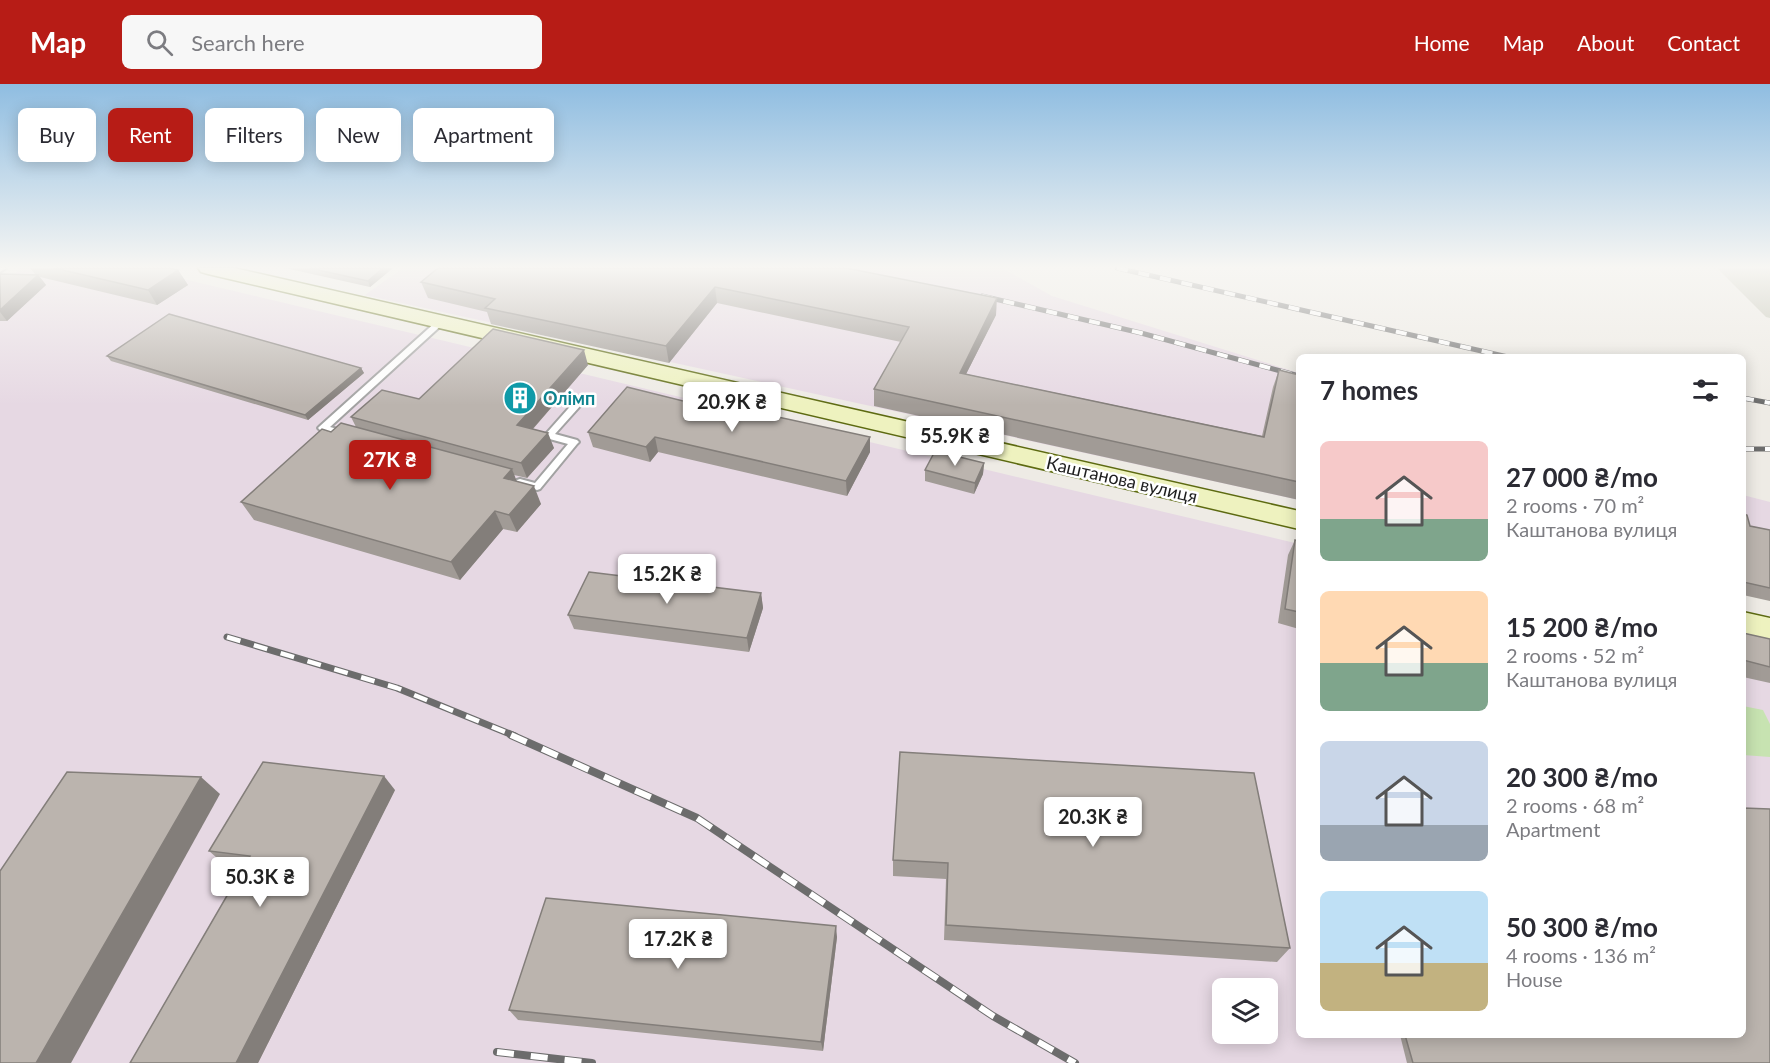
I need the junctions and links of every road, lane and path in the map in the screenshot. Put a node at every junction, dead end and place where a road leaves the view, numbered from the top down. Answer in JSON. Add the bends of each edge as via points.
{"nodes":[{"id":1,"x":406,"y":314,"type":"edge"},
{"id":2,"x":441,"y":322,"type":"junction"},
{"id":3,"x":578,"y":403,"type":"dead end"},
{"id":4,"x":357,"y":437,"type":"edge"},
{"id":5,"x":514,"y":481,"type":"edge"},
{"id":6,"x":1296,"y":519,"type":"edge"},
{"id":7,"x":1746,"y":624,"type":"edge"},
{"id":8,"x":1770,"y":629,"type":"edge"}],
"edges":[{"from":1,"to":2,"type":"street","name":"Каштанова вулиця"},
{"from":2,"to":4,"type":"lane","via":[[323,428]]},
{"from":2,"to":6,"type":"street","name":"Каштанова вулиця"},
{"from":3,"to":5,"type":"lane","via":[[549,436],[574,442],[570,448],[537,487]]},
{"from":7,"to":8,"type":"street"}]}
